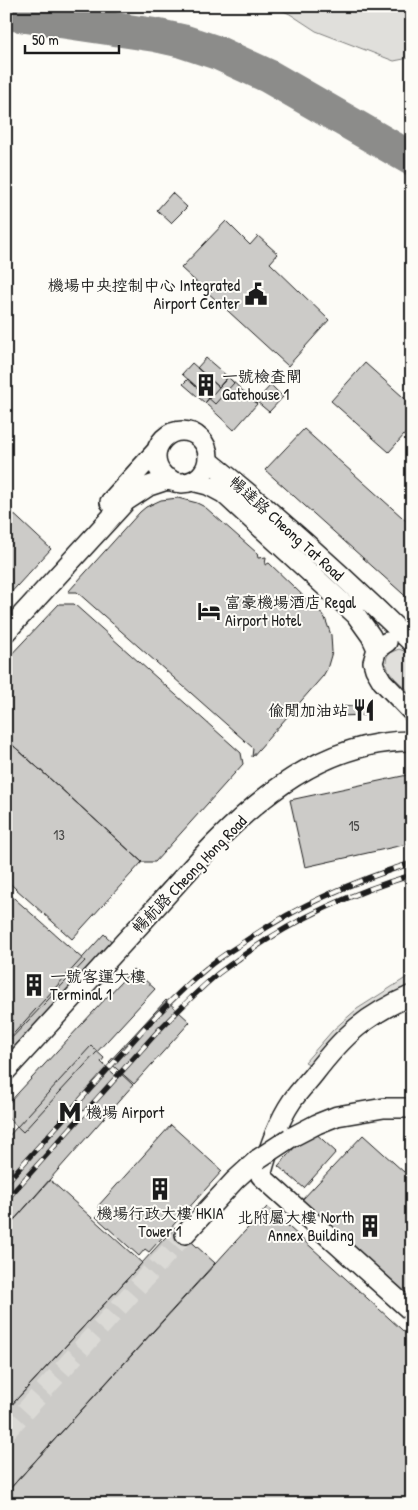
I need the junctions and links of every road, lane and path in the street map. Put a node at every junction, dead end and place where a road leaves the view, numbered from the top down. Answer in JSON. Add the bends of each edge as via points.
{"nodes":[{"id":1,"x":157,"y":450,"type":"junction"},
{"id":2,"x":208,"y":460,"type":"junction"},
{"id":3,"x":170,"y":479,"type":"junction"},
{"id":4,"x":192,"y":481,"type":"junction"},
{"id":5,"x":6,"y":615,"type":"edge"},
{"id":6,"x":6,"y":632,"type":"edge"},
{"id":7,"x":410,"y":641,"type":"edge"},
{"id":8,"x":377,"y":649,"type":"junction"},
{"id":9,"x":412,"y":712,"type":"edge"},
{"id":10,"x":412,"y":741,"type":"edge"},
{"id":11,"x":412,"y":995,"type":"edge"},
{"id":12,"x":6,"y":1070,"type":"edge"},
{"id":13,"x":412,"y":1108,"type":"edge"},
{"id":14,"x":185,"y":1234,"type":"tunnel mouth"},
{"id":15,"x":412,"y":1312,"type":"edge"}],
"edges":[{"from":1,"to":2,"type":"street","via":[[164,438],[177,431],[191,432],[203,440]]},
{"from":1,"to":3,"type":"street","via":[[157,464]]},
{"from":1,"to":5,"type":"street"},
{"from":2,"to":4,"type":"street","via":[[205,469]]},
{"from":2,"to":7,"type":"street","name":"暢達路 Cheong Tat Road","via":[[315,552]]},
{"from":3,"to":4,"type":"street","name":"暢達路 Cheong Tat Road"},
{"from":3,"to":6,"type":"street","name":"暢達路 Cheong Tat Road","via":[[148,486],[126,501]]},
{"from":4,"to":8,"type":"street","name":"暢達路 Cheong Tat Road","via":[[223,493],[356,615]]},
{"from":7,"to":8,"type":"street","name":"暢達路 Cheong Tat Road","via":[[393,639]]},
{"from":8,"to":9,"type":"street","name":"暢達路 Cheong Tat Road","via":[[373,662],[378,676]]},
{"from":10,"to":12,"type":"street","name":"暢航路 Cheong Hong Road","via":[[346,751],[325,759],[278,787],[204,855]]},
{"from":11,"to":15,"type":"street","via":[[384,1008],[356,1027],[330,1052],[283,1115],[262,1176]]},
{"from":13,"to":14,"type":"street","bridge":true,"via":[[384,1108],[337,1116],[290,1138],[258,1159],[235,1180]]}]}
